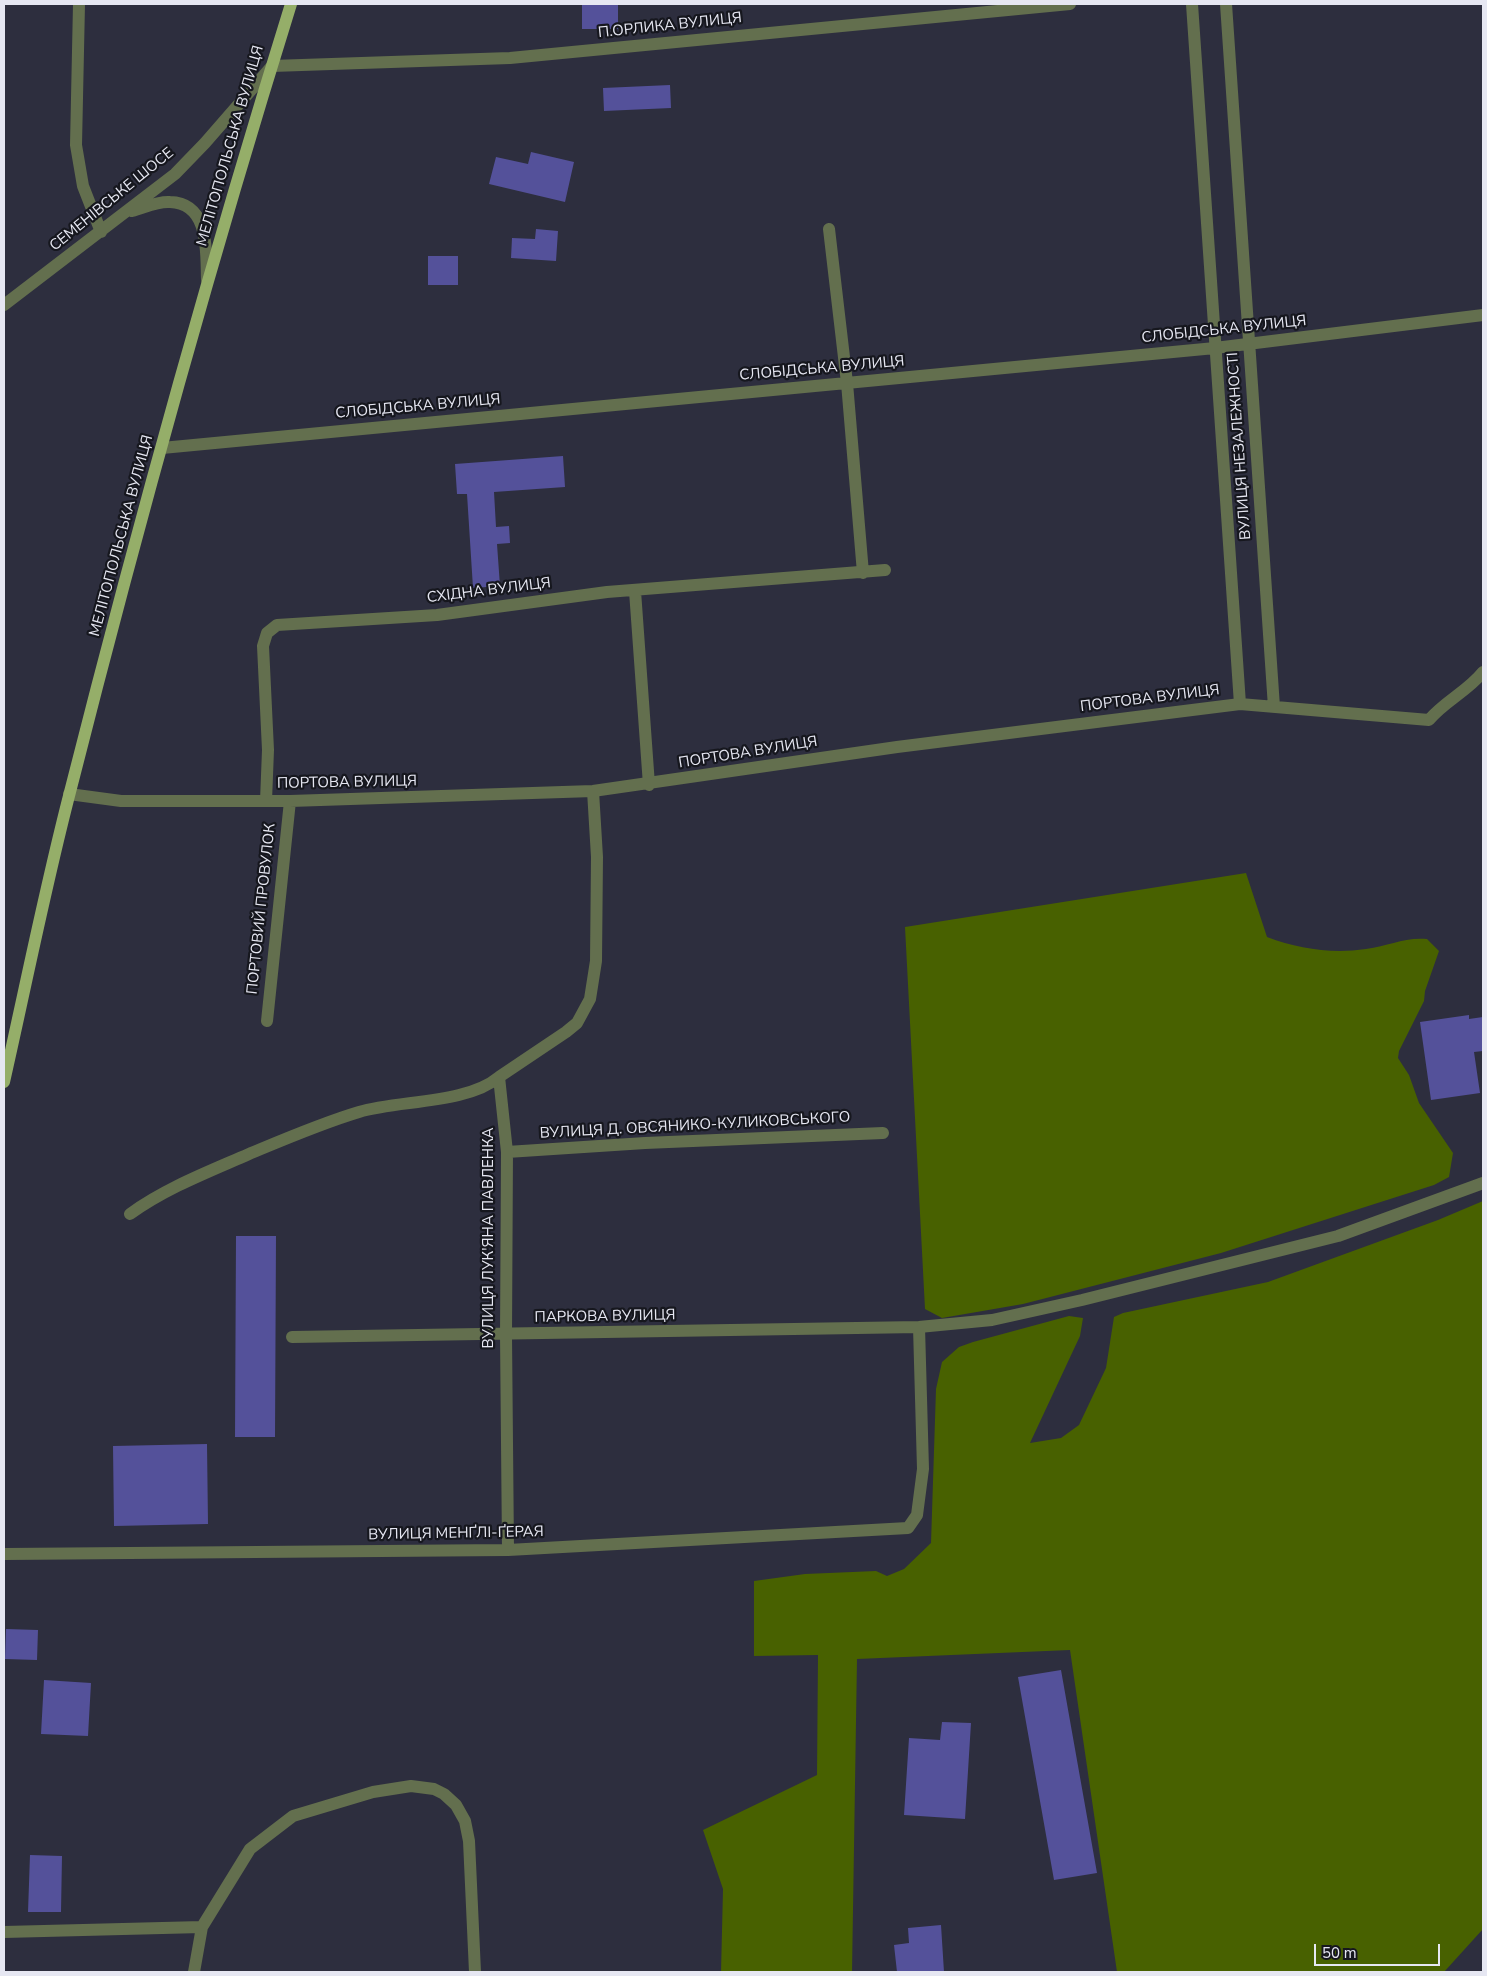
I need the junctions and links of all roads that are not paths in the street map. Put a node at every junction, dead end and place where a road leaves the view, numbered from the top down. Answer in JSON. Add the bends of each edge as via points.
{"nodes":[{"id":1,"x":79,"y":4,"type":"edge"},
{"id":2,"x":291,"y":4,"type":"edge"},
{"id":3,"x":1070,"y":4,"type":"edge"},
{"id":4,"x":1192,"y":4,"type":"edge"},
{"id":5,"x":1226,"y":4,"type":"edge"},
{"id":6,"x":272,"y":66,"type":"junction"},
{"id":7,"x":125,"y":214,"type":"junction"},
{"id":8,"x":829,"y":229,"type":"dead end"},
{"id":9,"x":101,"y":232,"type":"junction"},
{"id":10,"x":207,"y":287,"type":"junction"},
{"id":11,"x":4,"y":305,"type":"edge"},
{"id":12,"x":1483,"y":315,"type":"edge"},
{"id":13,"x":1249,"y":344,"type":"junction"},
{"id":14,"x":1215,"y":348,"type":"junction"},
{"id":15,"x":847,"y":383,"type":"junction"},
{"id":16,"x":162,"y":448,"type":"junction"},
{"id":17,"x":885,"y":570,"type":"dead end"},
{"id":18,"x":863,"y":573,"type":"junction"},
{"id":19,"x":636,"y":591,"type":"junction"},
{"id":20,"x":1483,"y":672,"type":"edge"},
{"id":21,"x":1240,"y":704,"type":"junction"},
{"id":22,"x":1274,"y":707,"type":"junction"},
{"id":23,"x":649,"y":785,"type":"junction"},
{"id":24,"x":594,"y":791,"type":"junction"},
{"id":25,"x":69,"y":794,"type":"junction"},
{"id":26,"x":266,"y":801,"type":"junction"},
{"id":27,"x":290,"y":801,"type":"junction"},
{"id":28,"x":267,"y":1021,"type":"dead end"},
{"id":29,"x":499,"y":1077,"type":"junction"},
{"id":30,"x":4,"y":1082,"type":"edge"},
{"id":31,"x":884,"y":1133,"type":"dead end"},
{"id":32,"x":507,"y":1152,"type":"junction"},
{"id":33,"x":1483,"y":1183,"type":"edge"},
{"id":34,"x":130,"y":1214,"type":"dead end"},
{"id":35,"x":919,"y":1327,"type":"junction"},
{"id":36,"x":506,"y":1336,"type":"junction"},
{"id":37,"x":292,"y":1337,"type":"dead end"},
{"id":38,"x":508,"y":1550,"type":"junction"},
{"id":39,"x":4,"y":1554,"type":"edge"},
{"id":40,"x":202,"y":1927,"type":"junction"},
{"id":41,"x":4,"y":1932,"type":"edge"},
{"id":42,"x":194,"y":1972,"type":"edge"},
{"id":43,"x":475,"y":1972,"type":"edge"}],
"edges":[{"from":1,"to":9,"type":"street","via":[[76,146],[83,186]]},
{"from":2,"to":6,"type":"main road","name":"МЕЛІТОПОЛЬСЬКА ВУЛИЦЯ"},
{"from":3,"to":6,"type":"street","name":"П.ОРЛИКА ВУЛИЦЯ","via":[[510,58]]},
{"from":4,"to":14,"type":"street","name":"ВУЛИЦЯ НЕЗАЛЕЖНОСТІ"},
{"from":5,"to":13,"type":"street","name":"ВУЛИЦЯ НЕЗАЛЕЖНОСТІ"},
{"from":6,"to":7,"type":"street","name":"СЕМЕНІВСЬКЕ ШОСЕ","via":[[175,174]]},
{"from":6,"to":10,"type":"main road","name":"МЕЛІТОПОЛЬСЬКА ВУЛИЦЯ"},
{"from":7,"to":9,"type":"street","name":"СЕМЕНІВСЬКЕ ШОСЕ"},
{"from":7,"to":10,"type":"street","via":[[169,202],[179,203],[196,214],[204,232]]},
{"from":8,"to":15,"type":"street"},
{"from":9,"to":11,"type":"street","name":"СЕМЕНІВСЬКЕ ШОСЕ"},
{"from":10,"to":16,"type":"main road","name":"МЕЛІТОПОЛЬСЬКА ВУЛИЦЯ"},
{"from":12,"to":13,"type":"street","name":"СЛОБІДСЬКА ВУЛИЦЯ"},
{"from":13,"to":14,"type":"street","name":"СЛОБІДСЬКА ВУЛИЦЯ"},
{"from":13,"to":22,"type":"street","name":"ВУЛИЦЯ НЕЗАЛЕЖНОСТІ"},
{"from":14,"to":15,"type":"street","name":"СЛОБІДСЬКА ВУЛИЦЯ"},
{"from":14,"to":21,"type":"street","name":"ВУЛИЦЯ НЕЗАЛЕЖНОСТІ"},
{"from":15,"to":16,"type":"street","name":"СЛОБІДСЬКА ВУЛИЦЯ"},
{"from":15,"to":18,"type":"street"},
{"from":16,"to":25,"type":"main road","name":"МЕЛІТОПОЛЬСЬКА ВУЛИЦЯ"},
{"from":17,"to":18,"type":"street","name":"СХІДНА ВУЛИЦЯ"},
{"from":18,"to":19,"type":"street","name":"СХІДНА ВУЛИЦЯ"},
{"from":19,"to":23,"type":"street"},
{"from":19,"to":26,"type":"street","name":"СХІДНА ВУЛИЦЯ","via":[[437,615],[284,623],[271,628],[264,646],[268,750]]},
{"from":20,"to":22,"type":"street","name":"ПОРТОВА ВУЛИЦЯ","via":[[1429,720]]},
{"from":21,"to":22,"type":"street","name":"ПОРТОВА ВУЛИЦЯ"},
{"from":21,"to":23,"type":"street","name":"ПОРТОВА ВУЛИЦЯ","via":[[897,747]]},
{"from":23,"to":24,"type":"street","name":"ПОРТОВА ВУЛИЦЯ"},
{"from":24,"to":27,"type":"street","name":"ПОРТОВА ВУЛИЦЯ"},
{"from":24,"to":29,"type":"street","via":[[596,961],[590,999],[577,1023]]},
{"from":25,"to":26,"type":"street","name":"ПОРТОВА ВУЛИЦЯ","via":[[121,801]]},
{"from":25,"to":30,"type":"main road","name":"МЕЛІТОПОЛЬСЬКА ВУЛИЦЯ"},
{"from":26,"to":27,"type":"street","name":"ПОРТОВА ВУЛИЦЯ"},
{"from":27,"to":28,"type":"street","name":"ПОРТОВИЙ ПРОВУЛОК"},
{"from":29,"to":32,"type":"street","name":"ВУЛИЦЯ ЛУК'ЯНА ПАВЛЕНКА"},
{"from":29,"to":34,"type":"street","via":[[481,1088],[444,1098],[360,1112],[280,1141],[153,1197]]},
{"from":31,"to":32,"type":"street","name":"ВУЛИЦЯ Д. ОВСЯНИКО-КУЛИКОВСЬКОГО","via":[[645,1142]]},
{"from":32,"to":36,"type":"street","name":"ВУЛИЦЯ ЛУК'ЯНА ПАВЛЕНКА"},
{"from":33,"to":35,"type":"street","name":"ПАРКОВА ВУЛИЦЯ","via":[[1338,1236],[992,1320]]},
{"from":35,"to":36,"type":"street","name":"ПАРКОВА ВУЛИЦЯ"},
{"from":35,"to":38,"type":"street","name":"ВУЛИЦЯ МЕНҐЛІ-ҐЕРАЯ","via":[[923,1469],[917,1514],[908,1528]]},
{"from":36,"to":37,"type":"street","name":"ПАРКОВА ВУЛИЦЯ"},
{"from":36,"to":38,"type":"street","name":"ВУЛИЦЯ ЛУК'ЯНА ПАВЛЕНКА"},
{"from":38,"to":39,"type":"street","name":"ВУЛИЦЯ МЕНҐЛІ-ҐЕРАЯ"},
{"from":40,"to":41,"type":"street"},
{"from":40,"to":42,"type":"street"},
{"from":40,"to":43,"type":"street","via":[[250,1849],[293,1816],[373,1792],[411,1786],[444,1794],[456,1805],[464,1821],[469,1841]]}]}
